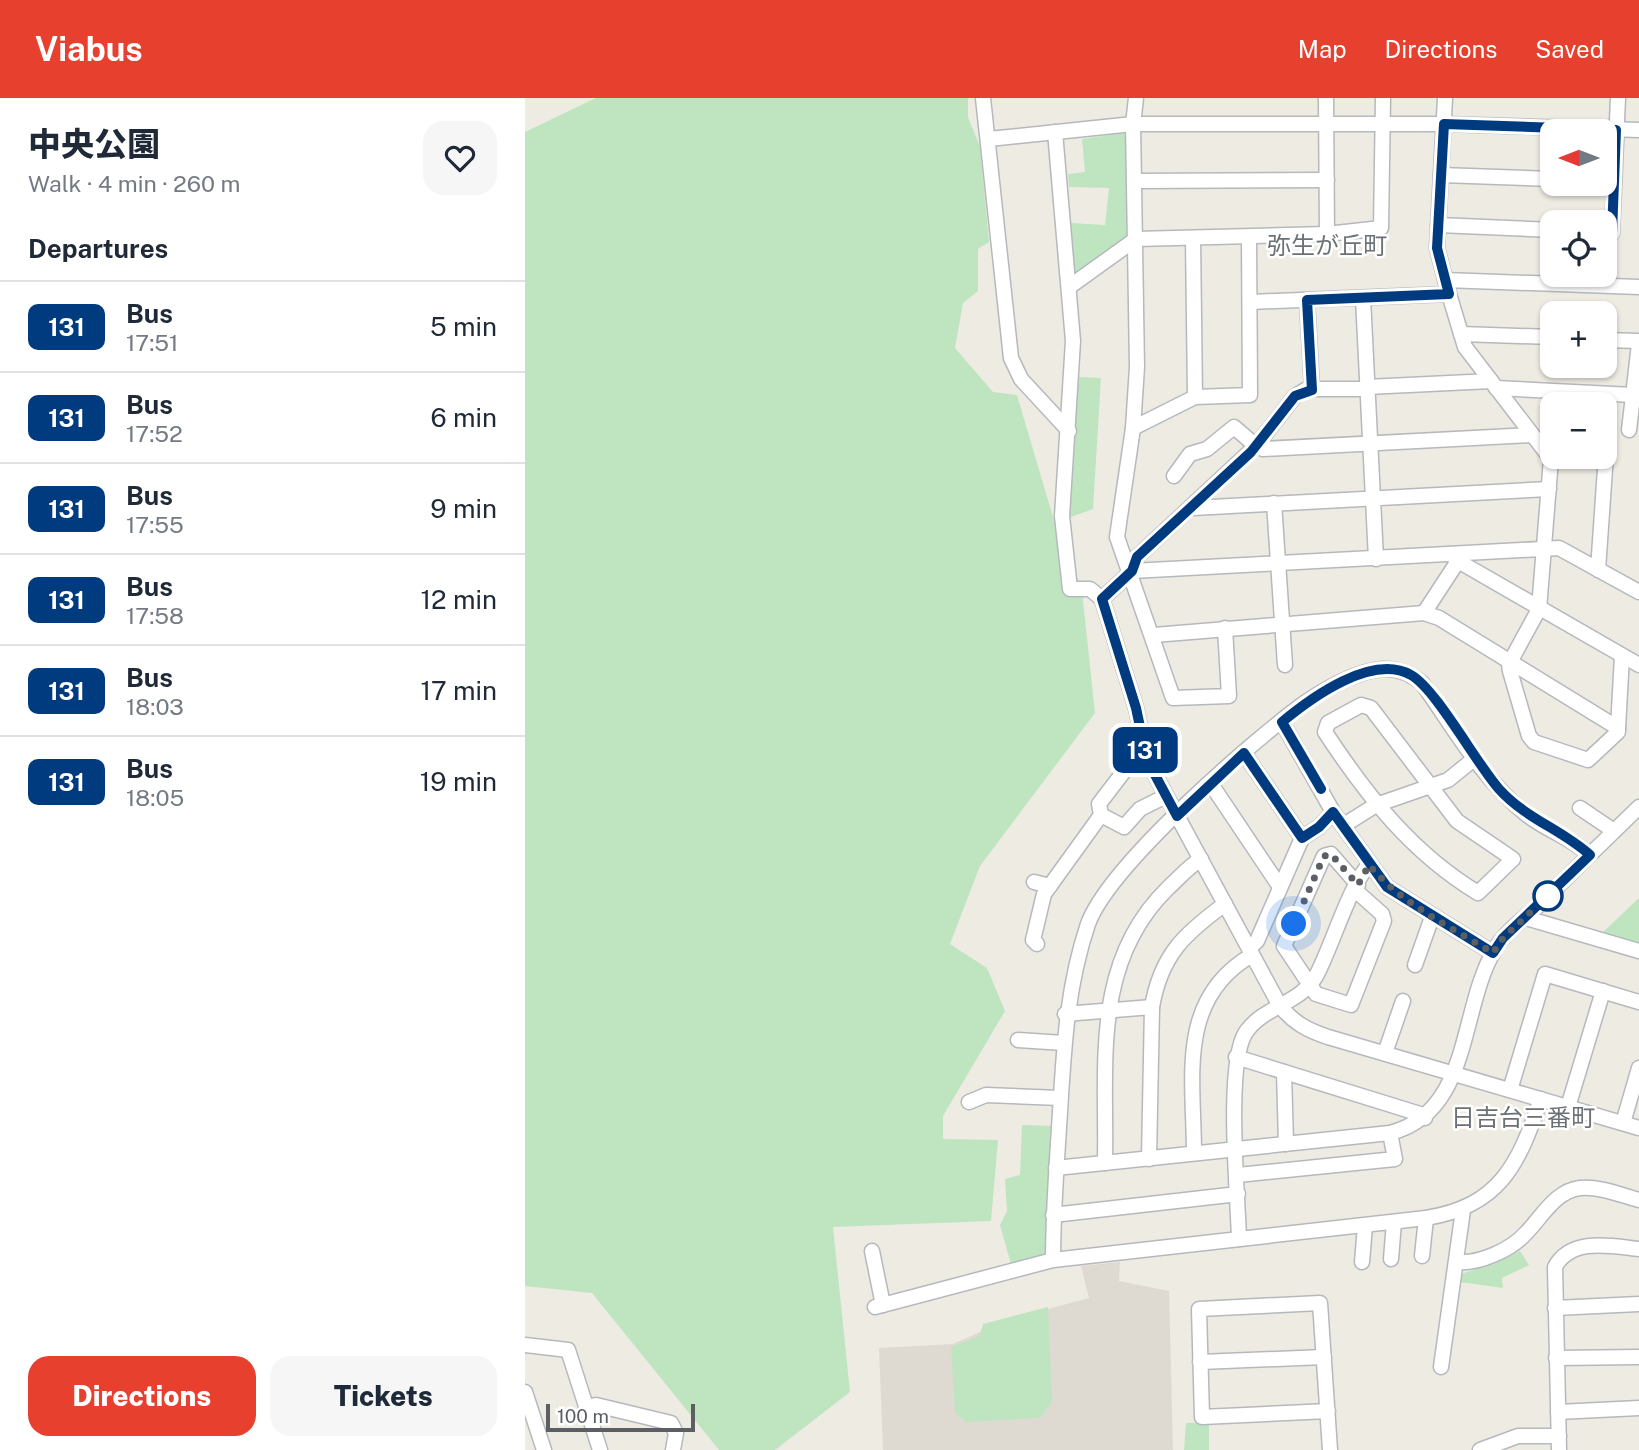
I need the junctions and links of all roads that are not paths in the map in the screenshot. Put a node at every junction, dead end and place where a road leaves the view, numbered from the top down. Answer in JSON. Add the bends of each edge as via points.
{"nodes":[{"id":1,"x":983,"y":98,"type":"edge"},
{"id":2,"x":1136,"y":98,"type":"edge"},
{"id":3,"x":1326,"y":98,"type":"edge"},
{"id":4,"x":1383,"y":98,"type":"edge"},
{"id":5,"x":1445,"y":98,"type":"edge"},
{"id":6,"x":1618,"y":98,"type":"edge"},
{"id":7,"x":1617,"y":119,"type":"edge"},
{"id":8,"x":1327,"y":123,"type":"junction"},
{"id":9,"x":1133,"y":124,"type":"junction"},
{"id":10,"x":1382,"y":124,"type":"junction"},
{"id":11,"x":1444,"y":124,"type":"junction"},
{"id":12,"x":1540,"y":127,"type":"edge"},
{"id":13,"x":1617,"y":130,"type":"edge"},
{"id":14,"x":1639,"y":130,"type":"edge"},
{"id":15,"x":1055,"y":132,"type":"junction"},
{"id":16,"x":989,"y":139,"type":"junction"},
{"id":17,"x":1441,"y":175,"type":"junction"},
{"id":18,"x":1540,"y":179,"type":"edge"},
{"id":19,"x":1327,"y":180,"type":"junction"},
{"id":20,"x":1135,"y":181,"type":"junction"},
{"id":21,"x":1438,"y":225,"type":"junction"},
{"id":22,"x":1540,"y":229,"type":"edge"},
{"id":23,"x":1327,"y":234,"type":"junction"},
{"id":24,"x":1249,"y":237,"type":"junction"},
{"id":25,"x":1193,"y":238,"type":"junction"},
{"id":26,"x":1136,"y":239,"type":"junction"},
{"id":27,"x":1069,"y":287,"type":"junction"},
{"id":28,"x":1447,"y":287,"type":"junction"},
{"id":29,"x":1639,"y":287,"type":"edge"},
{"id":30,"x":1363,"y":298,"type":"junction"},
{"id":31,"x":1307,"y":300,"type":"junction"},
{"id":32,"x":1249,"y":302,"type":"junction"},
{"id":33,"x":1461,"y":334,"type":"junction"},
{"id":34,"x":1540,"y":337,"type":"edge"},
{"id":35,"x":1617,"y":341,"type":"edge"},
{"id":36,"x":1639,"y":343,"type":"edge"},
{"id":37,"x":1493,"y":384,"type":"junction"},
{"id":38,"x":1367,"y":388,"type":"junction"},
{"id":39,"x":1312,"y":390,"type":"junction"},
{"id":40,"x":1633,"y":395,"type":"junction"},
{"id":41,"x":1195,"y":397,"type":"junction"},
{"id":42,"x":1133,"y":428,"type":"junction"},
{"id":43,"x":1634,"y":430,"type":"edge"},
{"id":44,"x":1069,"y":431,"type":"junction"},
{"id":45,"x":1532,"y":435,"type":"junction"},
{"id":46,"x":1617,"y":436,"type":"edge"},
{"id":47,"x":1540,"y":442,"type":"edge"},
{"id":48,"x":1370,"y":443,"type":"junction"},
{"id":49,"x":1256,"y":446,"type":"junction"},
{"id":50,"x":1175,"y":469,"type":"dead end"},
{"id":51,"x":1554,"y":469,"type":"edge"},
{"id":52,"x":1604,"y":469,"type":"edge"},
{"id":53,"x":1549,"y":489,"type":"junction"},
{"id":54,"x":1373,"y":498,"type":"junction"},
{"id":55,"x":1274,"y":503,"type":"junction"},
{"id":56,"x":1193,"y":508,"type":"junction"},
{"id":57,"x":1543,"y":549,"type":"junction"},
{"id":58,"x":1454,"y":558,"type":"junction"},
{"id":59,"x":1376,"y":559,"type":"junction"},
{"id":60,"x":1278,"y":564,"type":"junction"},
{"id":61,"x":1598,"y":569,"type":"junction"},
{"id":62,"x":1132,"y":571,"type":"junction"},
{"id":63,"x":1639,"y":592,"type":"edge"},
{"id":64,"x":1102,"y":599,"type":"junction"},
{"id":65,"x":1539,"y":609,"type":"junction"},
{"id":66,"x":1424,"y":613,"type":"junction"},
{"id":67,"x":1282,"y":623,"type":"junction"},
{"id":68,"x":1225,"y":628,"type":"junction"},
{"id":69,"x":1153,"y":635,"type":"junction"},
{"id":70,"x":1622,"y":656,"type":"junction"},
{"id":71,"x":1510,"y":664,"type":"junction"},
{"id":72,"x":1285,"y":665,"type":"dead end"},
{"id":73,"x":1639,"y":665,"type":"edge"},
{"id":74,"x":1282,"y":722,"type":"junction"},
{"id":75,"x":1618,"y":727,"type":"junction"},
{"id":76,"x":1244,"y":753,"type":"junction"},
{"id":77,"x":1474,"y":759,"type":"junction"},
{"id":78,"x":1147,"y":760,"type":"junction"},
{"id":79,"x":1211,"y":784,"type":"junction"},
{"id":80,"x":1429,"y":786,"type":"junction"},
{"id":81,"x":1166,"y":796,"type":"junction"},
{"id":82,"x":1376,"y":805,"type":"junction"},
{"id":83,"x":1639,"y":807,"type":"edge"},
{"id":84,"x":1580,"y":808,"type":"dead end"},
{"id":85,"x":1333,"y":812,"type":"junction"},
{"id":86,"x":1101,"y":815,"type":"junction"},
{"id":87,"x":1177,"y":816,"type":"junction"},
{"id":88,"x":1343,"y":825,"type":"junction"},
{"id":89,"x":1614,"y":831,"type":"junction"},
{"id":90,"x":1302,"y":838,"type":"junction"},
{"id":91,"x":1590,"y":855,"type":"junction"},
{"id":92,"x":1201,"y":859,"type":"junction"},
{"id":93,"x":1369,"y":865,"type":"junction"},
{"id":94,"x":1034,"y":881,"type":"dead end"},
{"id":95,"x":1050,"y":886,"type":"junction"},
{"id":96,"x":1280,"y":887,"type":"junction"},
{"id":97,"x":1356,"y":888,"type":"junction"},
{"id":98,"x":1225,"y":904,"type":"junction"},
{"id":99,"x":1433,"y":916,"type":"junction"},
{"id":100,"x":1525,"y":918,"type":"junction"},
{"id":101,"x":1037,"y":944,"type":"dead end"},
{"id":102,"x":1639,"y":951,"type":"edge"},
{"id":103,"x":1250,"y":952,"type":"junction"},
{"id":104,"x":1493,"y":953,"type":"junction"},
{"id":105,"x":1415,"y":965,"type":"dead end"},
{"id":106,"x":1309,"y":987,"type":"junction"},
{"id":107,"x":1603,"y":991,"type":"junction"},
{"id":108,"x":1403,"y":1001,"type":"dead end"},
{"id":109,"x":1639,"y":1002,"type":"edge"},
{"id":110,"x":1280,"y":1006,"type":"junction"},
{"id":111,"x":1152,"y":1007,"type":"junction"},
{"id":112,"x":1109,"y":1011,"type":"junction"},
{"id":113,"x":1065,"y":1014,"type":"junction"},
{"id":114,"x":1018,"y":1041,"type":"dead end"},
{"id":115,"x":1064,"y":1044,"type":"junction"},
{"id":116,"x":1385,"y":1053,"type":"junction"},
{"id":117,"x":1237,"y":1057,"type":"junction"},
{"id":118,"x":1639,"y":1068,"type":"edge"},
{"id":119,"x":1284,"y":1072,"type":"junction"},
{"id":120,"x":1453,"y":1072,"type":"junction"},
{"id":121,"x":1510,"y":1090,"type":"junction"},
{"id":122,"x":1061,"y":1098,"type":"junction"},
{"id":123,"x":1541,"y":1099,"type":"junction"},
{"id":124,"x":969,"y":1102,"type":"dead end"},
{"id":125,"x":1569,"y":1107,"type":"junction"},
{"id":126,"x":1425,"y":1118,"type":"junction"},
{"id":127,"x":1623,"y":1123,"type":"junction"},
{"id":128,"x":1639,"y":1128,"type":"edge"},
{"id":129,"x":1391,"y":1133,"type":"junction"},
{"id":130,"x":1286,"y":1144,"type":"junction"},
{"id":131,"x":1237,"y":1149,"type":"junction"},
{"id":132,"x":1194,"y":1153,"type":"junction"},
{"id":133,"x":1149,"y":1159,"type":"junction"},
{"id":134,"x":1105,"y":1163,"type":"junction"},
{"id":135,"x":1056,"y":1168,"type":"junction"},
{"id":136,"x":1238,"y":1175,"type":"junction"},
{"id":137,"x":1238,"y":1194,"type":"junction"},
{"id":138,"x":1639,"y":1200,"type":"edge"},
{"id":139,"x":1463,"y":1210,"type":"junction"},
{"id":140,"x":1053,"y":1215,"type":"junction"},
{"id":141,"x":1426,"y":1219,"type":"junction"},
{"id":142,"x":1394,"y":1222,"type":"junction"},
{"id":143,"x":1365,"y":1226,"type":"junction"},
{"id":144,"x":1239,"y":1240,"type":"junction"},
{"id":145,"x":1639,"y":1249,"type":"edge"},
{"id":146,"x":872,"y":1251,"type":"dead end"},
{"id":147,"x":1422,"y":1256,"type":"dead end"},
{"id":148,"x":1391,"y":1258,"type":"dead end"},
{"id":149,"x":1053,"y":1260,"type":"junction"},
{"id":150,"x":1362,"y":1262,"type":"dead end"},
{"id":151,"x":1457,"y":1262,"type":"junction"},
{"id":152,"x":1639,"y":1304,"type":"edge"},
{"id":153,"x":1555,"y":1308,"type":"junction"},
{"id":154,"x":525,"y":1345,"type":"edge"},
{"id":155,"x":1324,"y":1357,"type":"junction"},
{"id":156,"x":1639,"y":1357,"type":"edge"},
{"id":157,"x":1556,"y":1358,"type":"junction"},
{"id":158,"x":1200,"y":1362,"type":"junction"},
{"id":159,"x":1441,"y":1367,"type":"dead end"},
{"id":160,"x":525,"y":1392,"type":"edge"},
{"id":161,"x":586,"y":1407,"type":"junction"},
{"id":162,"x":1639,"y":1408,"type":"edge"},
{"id":163,"x":1328,"y":1411,"type":"junction"},
{"id":164,"x":1558,"y":1412,"type":"junction"},
{"id":165,"x":1559,"y":1443,"type":"edge"},
{"id":166,"x":544,"y":1450,"type":"edge"},
{"id":167,"x":600,"y":1450,"type":"edge"},
{"id":168,"x":673,"y":1450,"type":"edge"},
{"id":169,"x":1330,"y":1450,"type":"edge"},
{"id":170,"x":1480,"y":1450,"type":"edge"}],
"edges":[{"from":1,"to":16,"type":"street"},
{"from":2,"to":9,"type":"street"},
{"from":3,"to":8,"type":"street"},
{"from":4,"to":10,"type":"street"},
{"from":5,"to":11,"type":"street"},
{"from":6,"to":7,"type":"street"},
{"from":8,"to":9,"type":"street"},
{"from":8,"to":10,"type":"street"},
{"from":8,"to":19,"type":"street"},
{"from":9,"to":15,"type":"street"},
{"from":9,"to":20,"type":"street"},
{"from":10,"to":11,"type":"street"},
{"from":10,"to":23,"type":"street","via":[[1381,228]]},
{"from":11,"to":12,"type":"street"},
{"from":11,"to":17,"type":"street"},
{"from":13,"to":14,"type":"street"},
{"from":15,"to":16,"type":"street"},
{"from":15,"to":27,"type":"street"},
{"from":16,"to":44,"type":"street","via":[[1011,358],[1021,379]]},
{"from":17,"to":18,"type":"street"},
{"from":17,"to":21,"type":"street"},
{"from":19,"to":20,"type":"street"},
{"from":19,"to":23,"type":"street"},
{"from":20,"to":26,"type":"street"},
{"from":21,"to":22,"type":"street"},
{"from":21,"to":28,"type":"street","via":[[1437,248]]},
{"from":23,"to":24,"type":"street"},
{"from":24,"to":25,"type":"street"},
{"from":24,"to":32,"type":"street"},
{"from":25,"to":26,"type":"street"},
{"from":25,"to":41,"type":"street"},
{"from":26,"to":27,"type":"street"},
{"from":26,"to":42,"type":"street"},
{"from":27,"to":44,"type":"street","via":[[1073,341]]},
{"from":28,"to":29,"type":"street"},
{"from":28,"to":30,"type":"street"},
{"from":28,"to":33,"type":"street"},
{"from":30,"to":31,"type":"street"},
{"from":30,"to":38,"type":"street"},
{"from":31,"to":32,"type":"street"},
{"from":31,"to":39,"type":"street"},
{"from":32,"to":41,"type":"street","via":[[1250,395]]},
{"from":33,"to":34,"type":"street"},
{"from":33,"to":37,"type":"street","via":[[1465,347]]},
{"from":35,"to":36,"type":"street"},
{"from":36,"to":40,"type":"street"},
{"from":37,"to":38,"type":"street"},
{"from":37,"to":40,"type":"street"},
{"from":37,"to":45,"type":"street"},
{"from":38,"to":39,"type":"street"},
{"from":38,"to":48,"type":"street"},
{"from":39,"to":49,"type":"street","via":[[1295,396]]},
{"from":40,"to":43,"type":"street"},
{"from":41,"to":42,"type":"street"},
{"from":42,"to":62,"type":"street","via":[[1117,537]]},
{"from":43,"to":46,"type":"street"},
{"from":44,"to":64,"type":"street","via":[[1062,516],[1070,589],[1090,589]]},
{"from":45,"to":47,"type":"street"},
{"from":45,"to":48,"type":"street"},
{"from":48,"to":49,"type":"street"},
{"from":48,"to":54,"type":"street"},
{"from":49,"to":50,"type":"street","via":[[1234,427],[1207,449],[1190,454]]},
{"from":49,"to":56,"type":"street"},
{"from":51,"to":53,"type":"street"},
{"from":52,"to":61,"type":"street"},
{"from":53,"to":54,"type":"street"},
{"from":53,"to":57,"type":"street"},
{"from":54,"to":55,"type":"street"},
{"from":54,"to":59,"type":"street"},
{"from":55,"to":56,"type":"street"},
{"from":55,"to":60,"type":"street"},
{"from":56,"to":62,"type":"street","via":[[1137,557]]},
{"from":57,"to":58,"type":"street"},
{"from":57,"to":61,"type":"street","via":[[1559,548]]},
{"from":57,"to":65,"type":"street"},
{"from":58,"to":59,"type":"street"},
{"from":58,"to":65,"type":"street"},
{"from":58,"to":66,"type":"street"},
{"from":59,"to":60,"type":"street"},
{"from":60,"to":62,"type":"street"},
{"from":60,"to":67,"type":"street"},
{"from":61,"to":63,"type":"street"},
{"from":62,"to":64,"type":"street"},
{"from":62,"to":69,"type":"street"},
{"from":64,"to":78,"type":"street"},
{"from":65,"to":70,"type":"street"},
{"from":65,"to":71,"type":"street"},
{"from":66,"to":67,"type":"street"},
{"from":66,"to":71,"type":"street"},
{"from":67,"to":68,"type":"street"},
{"from":67,"to":72,"type":"street"},
{"from":68,"to":69,"type":"street"},
{"from":68,"to":69,"type":"street","via":[[1228,697],[1173,698]]},
{"from":70,"to":73,"type":"street"},
{"from":70,"to":75,"type":"street"},
{"from":71,"to":75,"type":"street"},
{"from":71,"to":75,"type":"street","via":[[1534,741],[1588,760]]},
{"from":74,"to":76,"type":"street"},
{"from":74,"to":77,"type":"street","via":[[1335,685],[1364,673],[1401,670],[1422,683]]},
{"from":74,"to":85,"type":"street"},
{"from":76,"to":79,"type":"street"},
{"from":76,"to":90,"type":"street"},
{"from":77,"to":80,"type":"street","via":[[1448,780]]},
{"from":77,"to":91,"type":"street","via":[[1528,816]]},
{"from":78,"to":81,"type":"street"},
{"from":78,"to":86,"type":"street","via":[[1128,766],[1100,804]]},
{"from":79,"to":87,"type":"street"},
{"from":79,"to":96,"type":"street"},
{"from":80,"to":82,"type":"street"},
{"from":80,"to":82,"type":"street","via":[[1371,708],[1361,705],[1328,723],[1325,732]]},
{"from":80,"to":82,"type":"street","via":[[1464,826],[1513,859],[1478,893],[1450,876]]},
{"from":81,"to":86,"type":"street","via":[[1140,809],[1124,827]]},
{"from":81,"to":87,"type":"street"},
{"from":82,"to":88,"type":"street"},
{"from":83,"to":89,"type":"street"},
{"from":84,"to":89,"type":"street"},
{"from":85,"to":88,"type":"street"},
{"from":85,"to":90,"type":"street"},
{"from":86,"to":95,"type":"street"},
{"from":87,"to":92,"type":"street"},
{"from":87,"to":113,"type":"street","via":[[1137,854],[1097,904],[1076,961]]},
{"from":88,"to":93,"type":"street"},
{"from":89,"to":91,"type":"street"},
{"from":90,"to":96,"type":"street"},
{"from":91,"to":100,"type":"street"},
{"from":92,"to":98,"type":"street"},
{"from":92,"to":112,"type":"street","via":[[1142,917],[1120,959]]},
{"from":93,"to":97,"type":"street"},
{"from":93,"to":99,"type":"street","via":[[1387,887]]},
{"from":94,"to":95,"type":"street"},
{"from":95,"to":101,"type":"street","via":[[1033,940]]},
{"from":96,"to":103,"type":"street"},
{"from":97,"to":106,"type":"street"},
{"from":97,"to":106,"type":"street","via":[[1384,921],[1351,1005],[1316,994]]},
{"from":97,"to":106,"type":"street","via":[[1331,854],[1324,856],[1284,946]]},
{"from":98,"to":103,"type":"street"},
{"from":98,"to":111,"type":"street","via":[[1190,929],[1175,948],[1160,975]]},
{"from":99,"to":104,"type":"street"},
{"from":99,"to":105,"type":"street"},
{"from":100,"to":102,"type":"street"},
{"from":100,"to":104,"type":"street"},
{"from":103,"to":110,"type":"street"},
{"from":103,"to":132,"type":"street","via":[[1216,983],[1196,1026],[1192,1050]]},
{"from":104,"to":120,"type":"street"},
{"from":106,"to":110,"type":"street"},
{"from":107,"to":109,"type":"street"},
{"from":107,"to":121,"type":"street","via":[[1545,974]]},
{"from":107,"to":125,"type":"street"},
{"from":108,"to":116,"type":"street"},
{"from":110,"to":116,"type":"street","via":[[1303,1028]]},
{"from":110,"to":117,"type":"street","via":[[1251,1027]]},
{"from":111,"to":112,"type":"street"},
{"from":111,"to":133,"type":"street"},
{"from":112,"to":113,"type":"street"},
{"from":112,"to":134,"type":"street"},
{"from":113,"to":115,"type":"street"},
{"from":114,"to":115,"type":"street"},
{"from":115,"to":122,"type":"street"},
{"from":116,"to":120,"type":"street"},
{"from":117,"to":119,"type":"street"},
{"from":117,"to":131,"type":"street"},
{"from":118,"to":127,"type":"street"},
{"from":119,"to":126,"type":"street"},
{"from":119,"to":130,"type":"street"},
{"from":120,"to":121,"type":"street"},
{"from":120,"to":126,"type":"street","via":[[1445,1096]]},
{"from":121,"to":123,"type":"street"},
{"from":122,"to":124,"type":"street","via":[[986,1095]]},
{"from":122,"to":135,"type":"street"},
{"from":123,"to":125,"type":"street"},
{"from":123,"to":139,"type":"street","via":[[1515,1164],[1492,1192]]},
{"from":125,"to":127,"type":"street"},
{"from":126,"to":129,"type":"street"},
{"from":127,"to":128,"type":"street"},
{"from":129,"to":130,"type":"street"},
{"from":129,"to":136,"type":"street","via":[[1395,1158]]},
{"from":130,"to":131,"type":"street"},
{"from":131,"to":132,"type":"street"},
{"from":131,"to":136,"type":"street"},
{"from":132,"to":133,"type":"street"},
{"from":133,"to":134,"type":"street"},
{"from":134,"to":135,"type":"street"},
{"from":135,"to":140,"type":"street"},
{"from":136,"to":137,"type":"street"},
{"from":137,"to":140,"type":"street"},
{"from":137,"to":144,"type":"street"},
{"from":138,"to":151,"type":"street","via":[[1576,1188],[1551,1204],[1513,1244],[1483,1258]]},
{"from":139,"to":141,"type":"street"},
{"from":139,"to":151,"type":"street"},
{"from":140,"to":149,"type":"street"},
{"from":141,"to":142,"type":"street"},
{"from":141,"to":147,"type":"street"},
{"from":142,"to":143,"type":"street"},
{"from":142,"to":148,"type":"street"},
{"from":143,"to":144,"type":"street"},
{"from":143,"to":150,"type":"street"},
{"from":144,"to":149,"type":"street"},
{"from":145,"to":153,"type":"street","via":[[1593,1245],[1566,1255],[1555,1267]]},
{"from":146,"to":149,"type":"street","via":[[879,1306]]},
{"from":151,"to":159,"type":"street"},
{"from":152,"to":153,"type":"street"},
{"from":153,"to":157,"type":"street"},
{"from":154,"to":161,"type":"street","via":[[568,1350]]},
{"from":155,"to":158,"type":"street"},
{"from":155,"to":158,"type":"street","via":[[1320,1303],[1199,1309]]},
{"from":155,"to":163,"type":"street"},
{"from":156,"to":157,"type":"street"},
{"from":157,"to":164,"type":"street"},
{"from":158,"to":163,"type":"street","via":[[1202,1417]]},
{"from":160,"to":166,"type":"street"},
{"from":161,"to":167,"type":"street"},
{"from":161,"to":168,"type":"street","via":[[596,1405],[671,1423],[676,1433]]},
{"from":162,"to":164,"type":"street"},
{"from":163,"to":169,"type":"street"},
{"from":164,"to":165,"type":"street"},
{"from":165,"to":170,"type":"street","via":[[1518,1436]]}]}
